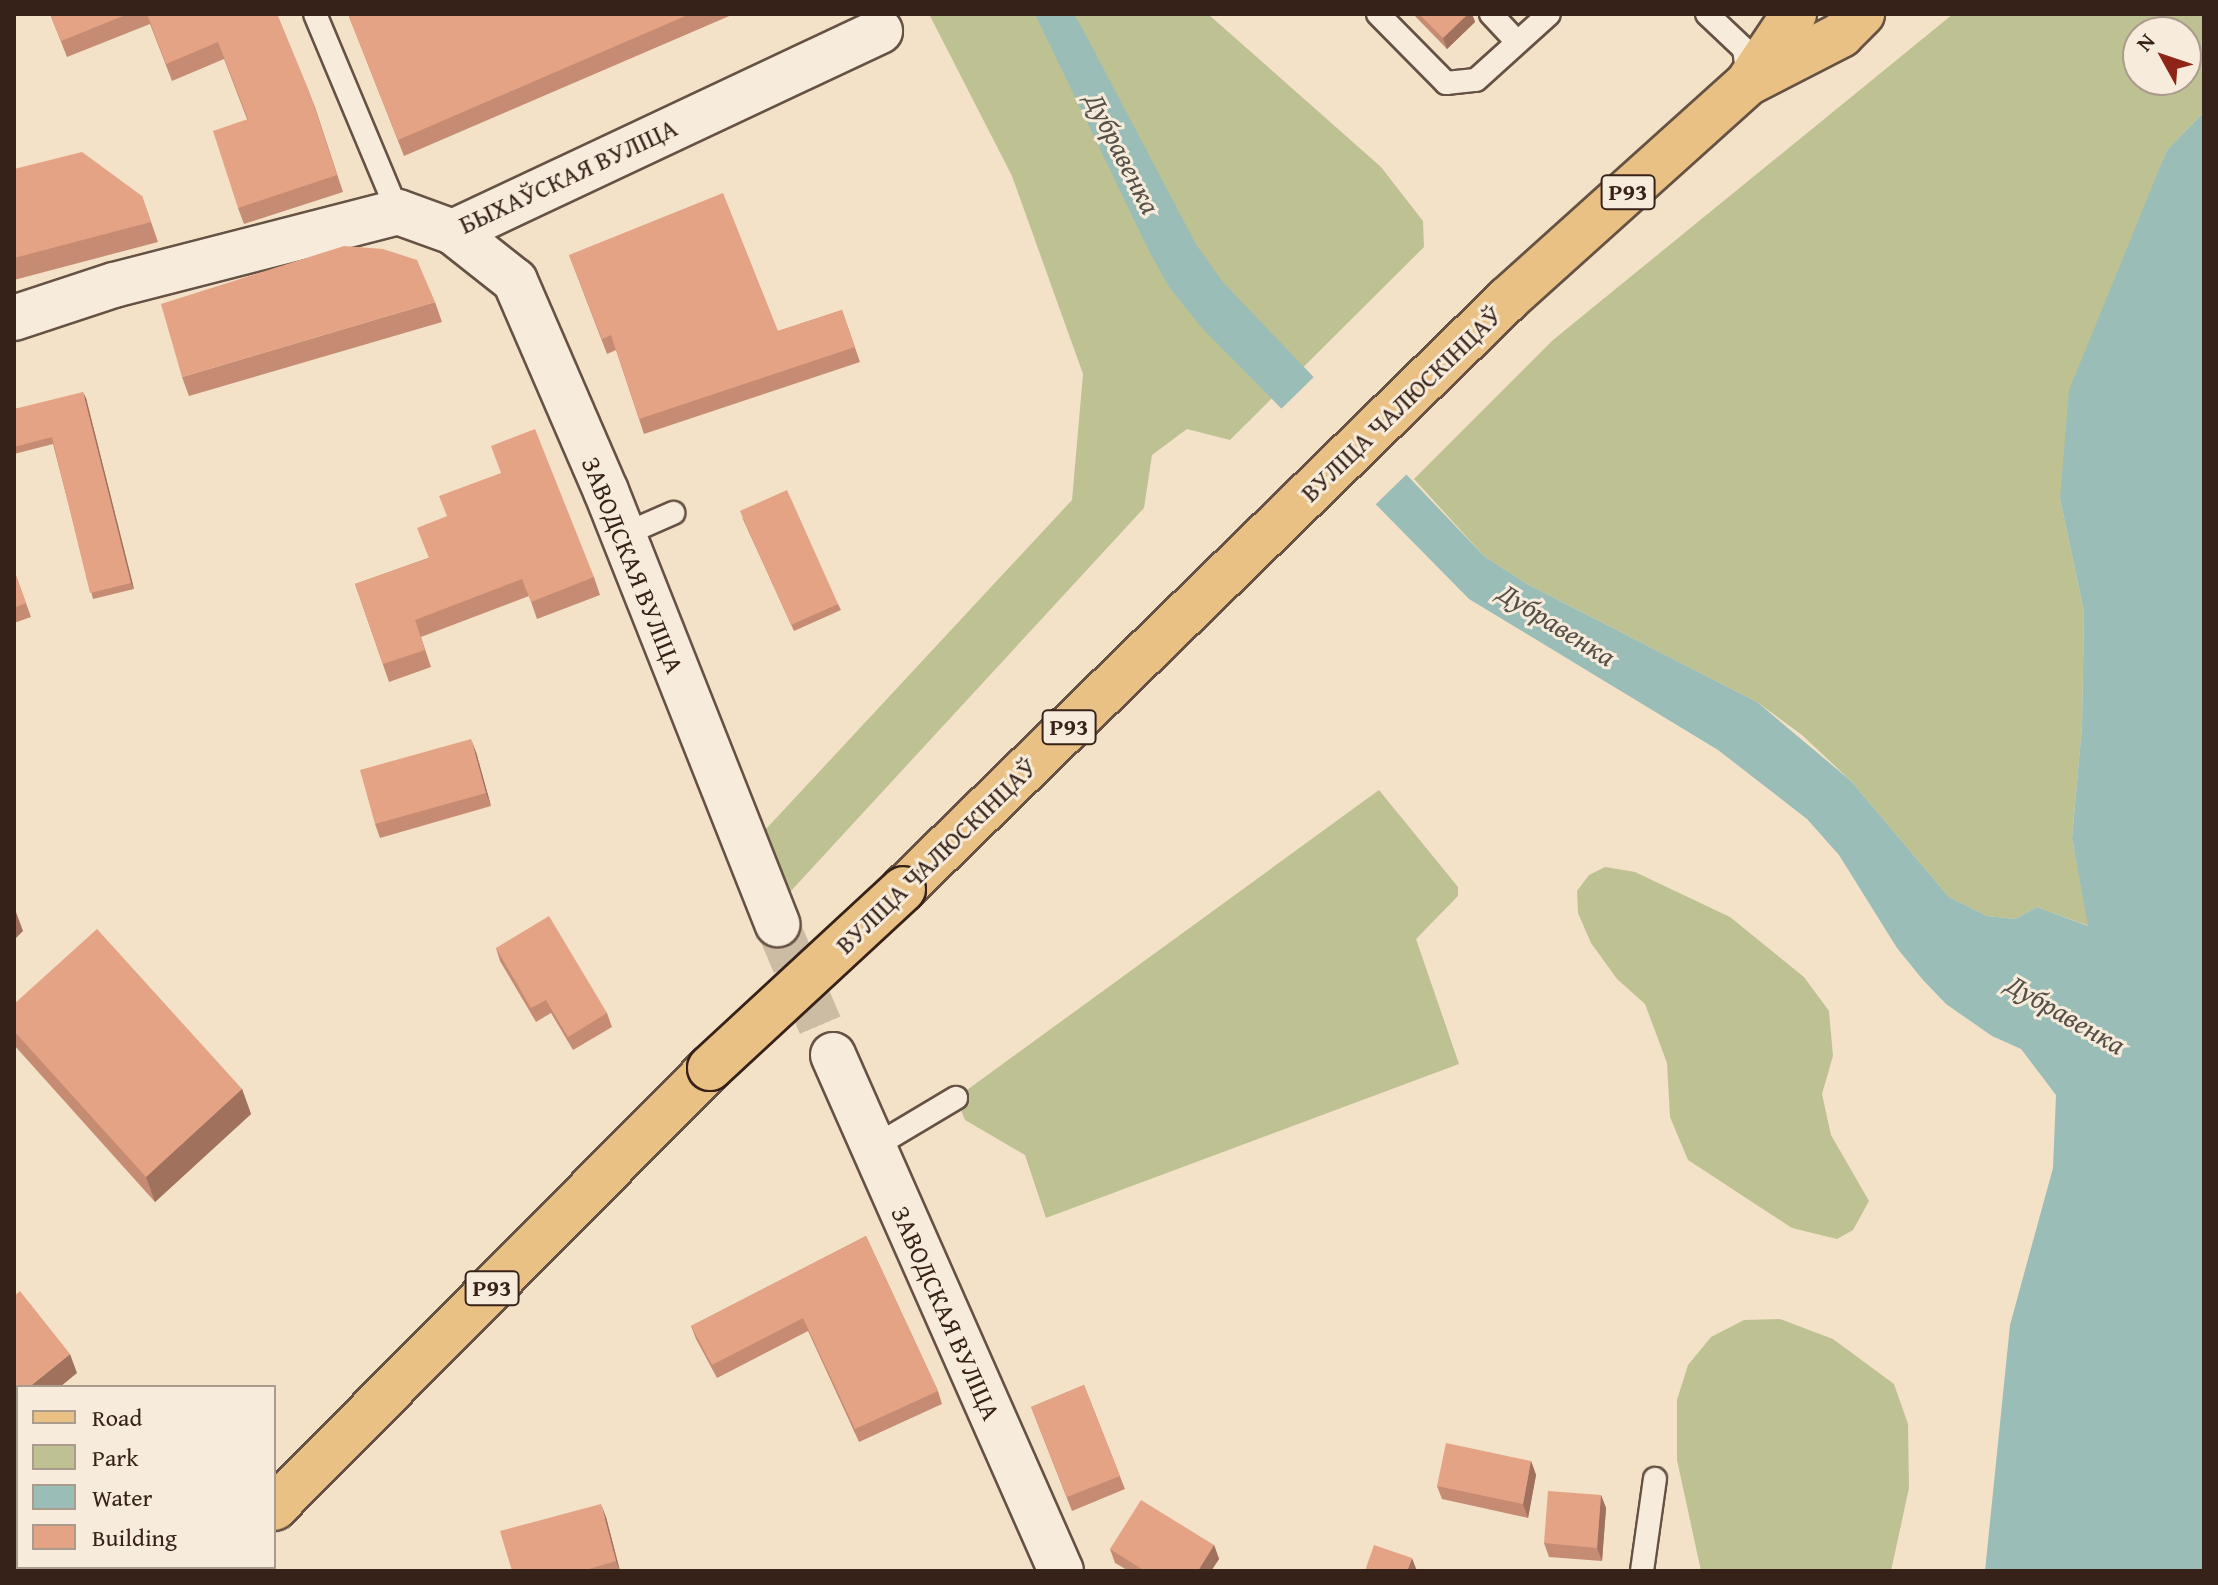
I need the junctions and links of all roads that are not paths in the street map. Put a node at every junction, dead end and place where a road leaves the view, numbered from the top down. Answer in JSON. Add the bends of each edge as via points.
{"nodes":[{"id":1,"x":315,"y":14,"type":"edge"},
{"id":2,"x":1378,"y":14,"type":"edge"},
{"id":3,"x":1491,"y":14,"type":"edge"},
{"id":4,"x":1549,"y":14,"type":"edge"},
{"id":5,"x":1707,"y":14,"type":"edge"},
{"id":6,"x":1794,"y":14,"type":"edge"},
{"id":7,"x":1862,"y":14,"type":"edge"},
{"id":8,"x":880,"y":31,"type":"dead end"},
{"id":9,"x":1516,"y":41,"type":"junction"},
{"id":10,"x":1748,"y":83,"type":"junction"},
{"id":11,"x":398,"y":212,"type":"junction"},
{"id":12,"x":453,"y":232,"type":"junction"},
{"id":13,"x":14,"y":318,"type":"edge"},
{"id":14,"x":673,"y":513,"type":"dead end"},
{"id":15,"x":623,"y":535,"type":"junction"},
{"id":16,"x":777,"y":924,"type":"tunnel mouth"},
{"id":17,"x":833,"y":1055,"type":"tunnel mouth"},
{"id":18,"x":956,"y":1098,"type":"dead end"},
{"id":19,"x":872,"y":1148,"type":"junction"},
{"id":20,"x":1655,"y":1479,"type":"dead end"},
{"id":21,"x":276,"y":1506,"type":"edge"},
{"id":22,"x":1061,"y":1571,"type":"edge"},
{"id":23,"x":1642,"y":1571,"type":"edge"}],
"edges":[{"from":1,"to":11,"type":"lane"},
{"from":2,"to":9,"type":"lane","via":[[1446,83],[1476,80]]},
{"from":3,"to":9,"type":"lane"},
{"from":4,"to":9,"type":"lane"},
{"from":5,"to":10,"type":"lane","via":[[1744,49]]},
{"from":6,"to":10,"type":"main road","name":"ВУЛІЦА ЧАЛЮСКІНЦАЎ","number":"Р93"},
{"from":7,"to":10,"type":"main road","name":"ВУЛІЦА ЧАЛЮСКІНЦАЎ","number":"Р93","via":[[1841,35]]},
{"from":8,"to":12,"type":"street","name":"БЫХАЎСКАЯ ВУЛІЦА"},
{"from":10,"to":21,"type":"main road","name":"ВУЛІЦА ЧАЛЮСКІНЦАЎ","number":"Р93","bridge":true,"via":[[1508,299],[903,889],[710,1068]]},
{"from":11,"to":12,"type":"street","name":"БЫХАЎСКАЯ ВУЛІЦА"},
{"from":11,"to":13,"type":"street","via":[[114,285]]},
{"from":12,"to":15,"type":"street","name":"ЗАВОДСКАЯ ВУЛІЦА","via":[[515,281]]},
{"from":14,"to":15,"type":"lane"},
{"from":15,"to":16,"type":"street","name":"ЗАВОДСКАЯ ВУЛІЦА"},
{"from":17,"to":19,"type":"street","name":"ЗАВОДСКАЯ ВУЛІЦА"},
{"from":18,"to":19,"type":"lane"},
{"from":19,"to":22,"type":"street","name":"ЗАВОДСКАЯ ВУЛІЦА"},
{"from":20,"to":23,"type":"lane"}]}
